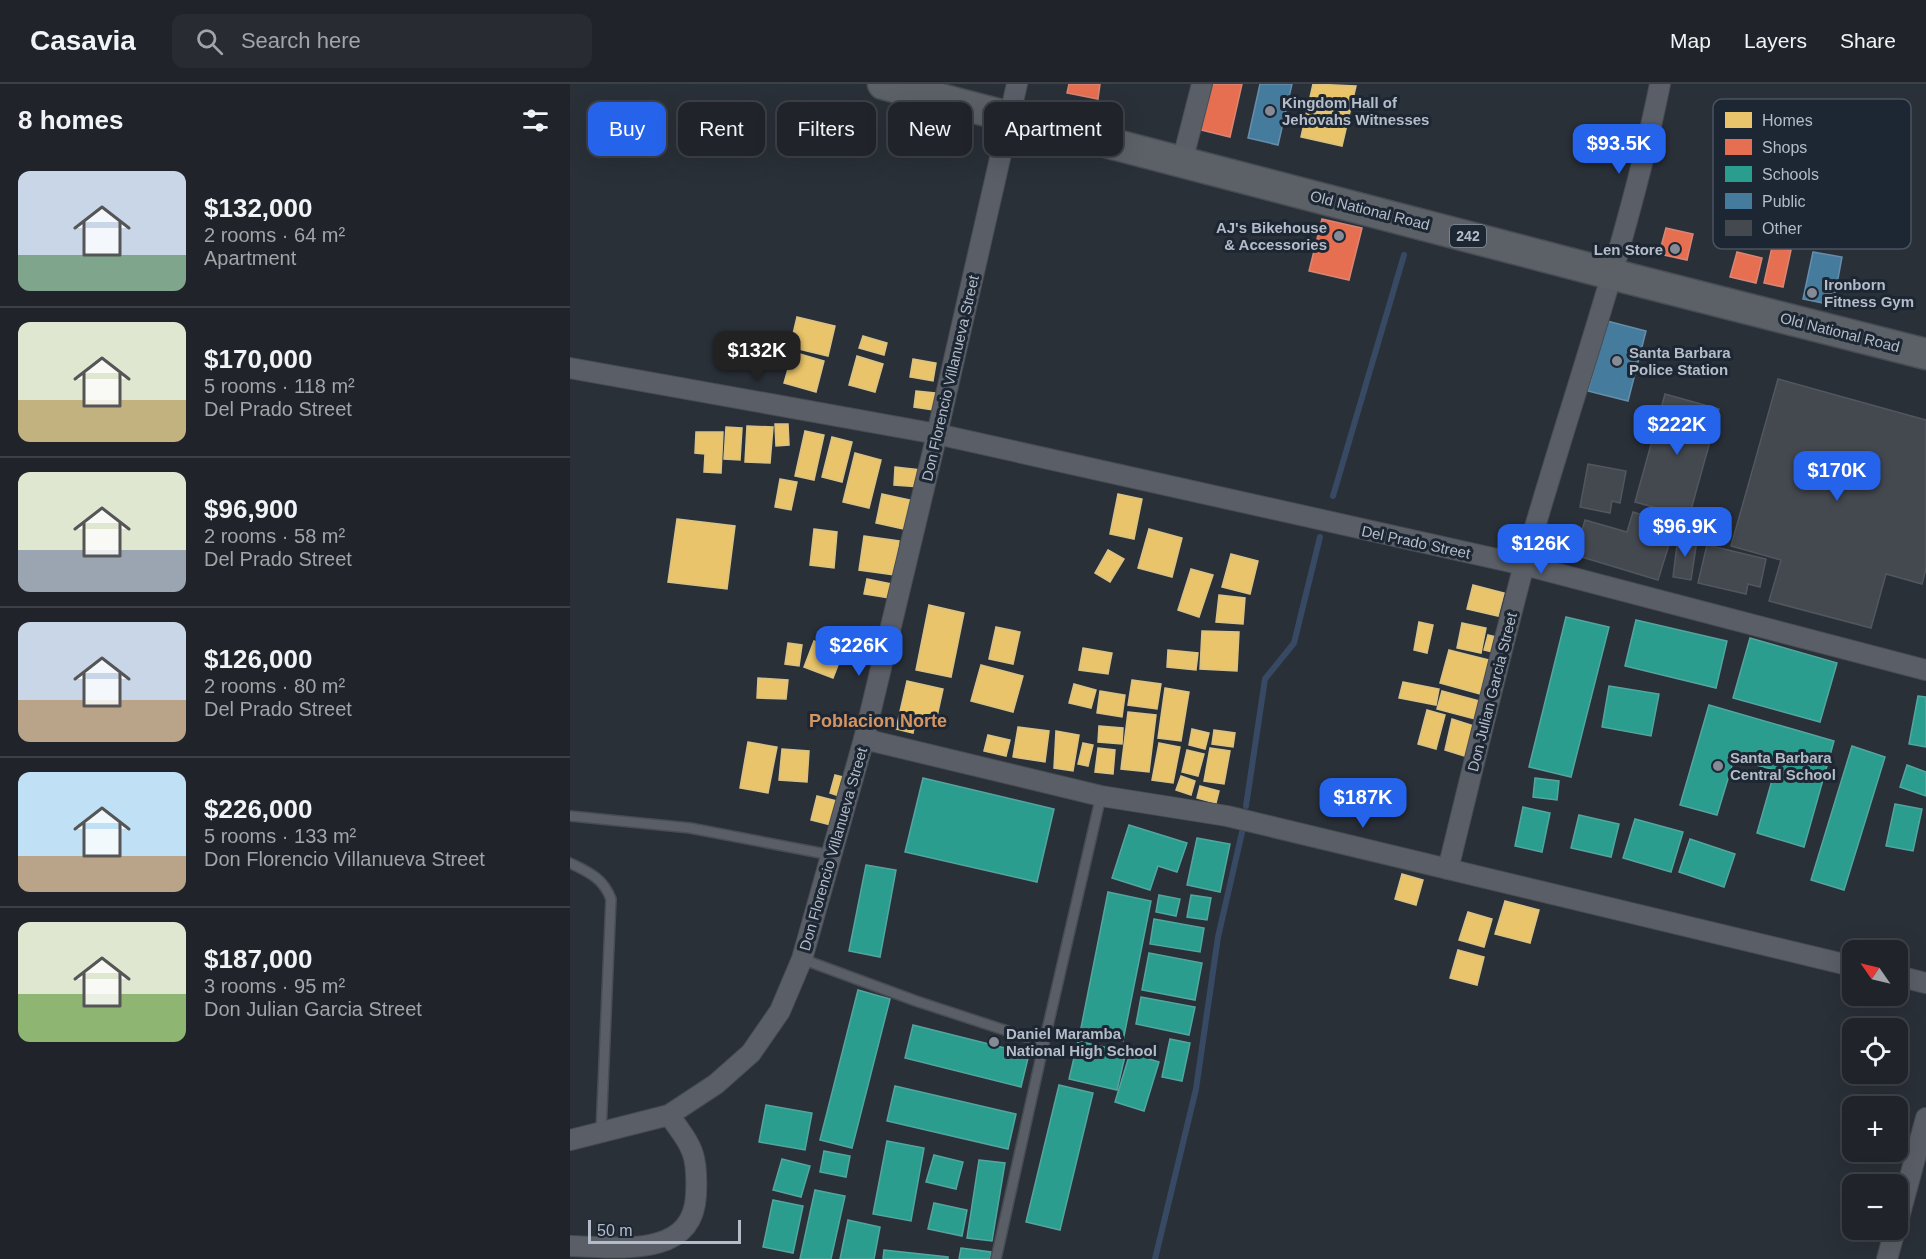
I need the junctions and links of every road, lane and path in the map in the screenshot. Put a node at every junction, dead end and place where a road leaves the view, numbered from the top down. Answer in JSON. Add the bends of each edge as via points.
{"nodes":[{"id":1,"x":883,"y":84,"type":"edge"},
{"id":2,"x":1017,"y":84,"type":"edge"},
{"id":3,"x":1202,"y":84,"type":"edge"},
{"id":4,"x":1660,"y":84,"type":"edge"},
{"id":5,"x":1014,"y":102,"type":"edge"},
{"id":6,"x":984,"y":110,"type":"edge"},
{"id":7,"x":1123,"y":146,"type":"edge"},
{"id":8,"x":1002,"y":156,"type":"edge"},
{"id":9,"x":1182,"y":162,"type":"junction"},
{"id":10,"x":1611,"y":274,"type":"junction"},
{"id":11,"x":1926,"y":354,"type":"edge"},
{"id":12,"x":570,"y":368,"type":"edge"},
{"id":13,"x":937,"y":434,"type":"junction"},
{"id":14,"x":1524,"y":565,"type":"junction"},
{"id":15,"x":1926,"y":670,"type":"edge"},
{"id":16,"x":864,"y":739,"type":"junction"},
{"id":17,"x":1101,"y":796,"type":"junction"},
{"id":18,"x":570,"y":816,"type":"edge"},
{"id":19,"x":832,"y":855,"type":"junction"},
{"id":20,"x":570,"y":863,"type":"edge"},
{"id":21,"x":1448,"y":869,"type":"junction"},
{"id":22,"x":802,"y":959,"type":"junction"},
{"id":23,"x":1842,"y":964,"type":"edge"},
{"id":24,"x":1908,"y":978,"type":"edge"},
{"id":25,"x":1926,"y":983,"type":"edge"},
{"id":26,"x":1044,"y":1043,"type":"junction"},
{"id":27,"x":669,"y":1115,"type":"junction"},
{"id":28,"x":1926,"y":1118,"type":"edge"},
{"id":29,"x":601,"y":1133,"type":"junction"},
{"id":30,"x":570,"y":1140,"type":"edge"},
{"id":31,"x":1908,"y":1184,"type":"edge"},
{"id":32,"x":1892,"y":1240,"type":"edge"},
{"id":33,"x":570,"y":1246,"type":"edge"},
{"id":34,"x":996,"y":1259,"type":"edge"},
{"id":35,"x":1887,"y":1259,"type":"edge"}],
"edges":[{"from":1,"to":6,"type":"main road","name":"Old National Road","number":"242"},
{"from":2,"to":5,"type":"street","name":"Don Florencio Villanueva Street"},
{"from":3,"to":9,"type":"street"},
{"from":4,"to":10,"type":"street","name":"Don Julian Garcia Street"},
{"from":7,"to":9,"type":"main road","name":"Old National Road","number":"242"},
{"from":8,"to":13,"type":"street","name":"Don Florencio Villanueva Street"},
{"from":9,"to":10,"type":"main road","name":"Old National Road","number":"242"},
{"from":10,"to":11,"type":"main road","name":"Old National Road","number":"242"},
{"from":10,"to":14,"type":"street","name":"Don Julian Garcia Street"},
{"from":12,"to":13,"type":"street","name":"Del Prado Street"},
{"from":13,"to":14,"type":"street","name":"Del Prado Street"},
{"from":13,"to":16,"type":"street","name":"Don Florencio Villanueva Street"},
{"from":14,"to":15,"type":"street","name":"Del Prado Street"},
{"from":14,"to":21,"type":"street","name":"Don Julian Garcia Street"},
{"from":16,"to":17,"type":"street"},
{"from":16,"to":19,"type":"street","name":"Don Florencio Villanueva Street"},
{"from":17,"to":21,"type":"street","via":[[1227,816]]},
{"from":17,"to":26,"type":"lane"},
{"from":18,"to":19,"type":"lane","via":[[690,828]]},
{"from":19,"to":22,"type":"street","name":"Don Florencio Villanueva Street"},
{"from":20,"to":29,"type":"lane","via":[[597,876],[611,899]]},
{"from":21,"to":23,"type":"street"},
{"from":22,"to":26,"type":"lane"},
{"from":22,"to":27,"type":"street","name":"Don Florencio Villanueva Street","via":[[780,1011],[751,1053],[716,1084]]},
{"from":24,"to":25,"type":"street"},
{"from":26,"to":34,"type":"lane"},
{"from":27,"to":29,"type":"street","name":"Don Florencio Villanueva Street"},
{"from":27,"to":33,"type":"street","via":[[694,1152],[698,1166],[696,1211],[689,1225],[676,1239],[650,1247]]},
{"from":28,"to":31,"type":"street"},
{"from":29,"to":30,"type":"street","name":"Don Florencio Villanueva Street"},
{"from":32,"to":35,"type":"street"}]}
